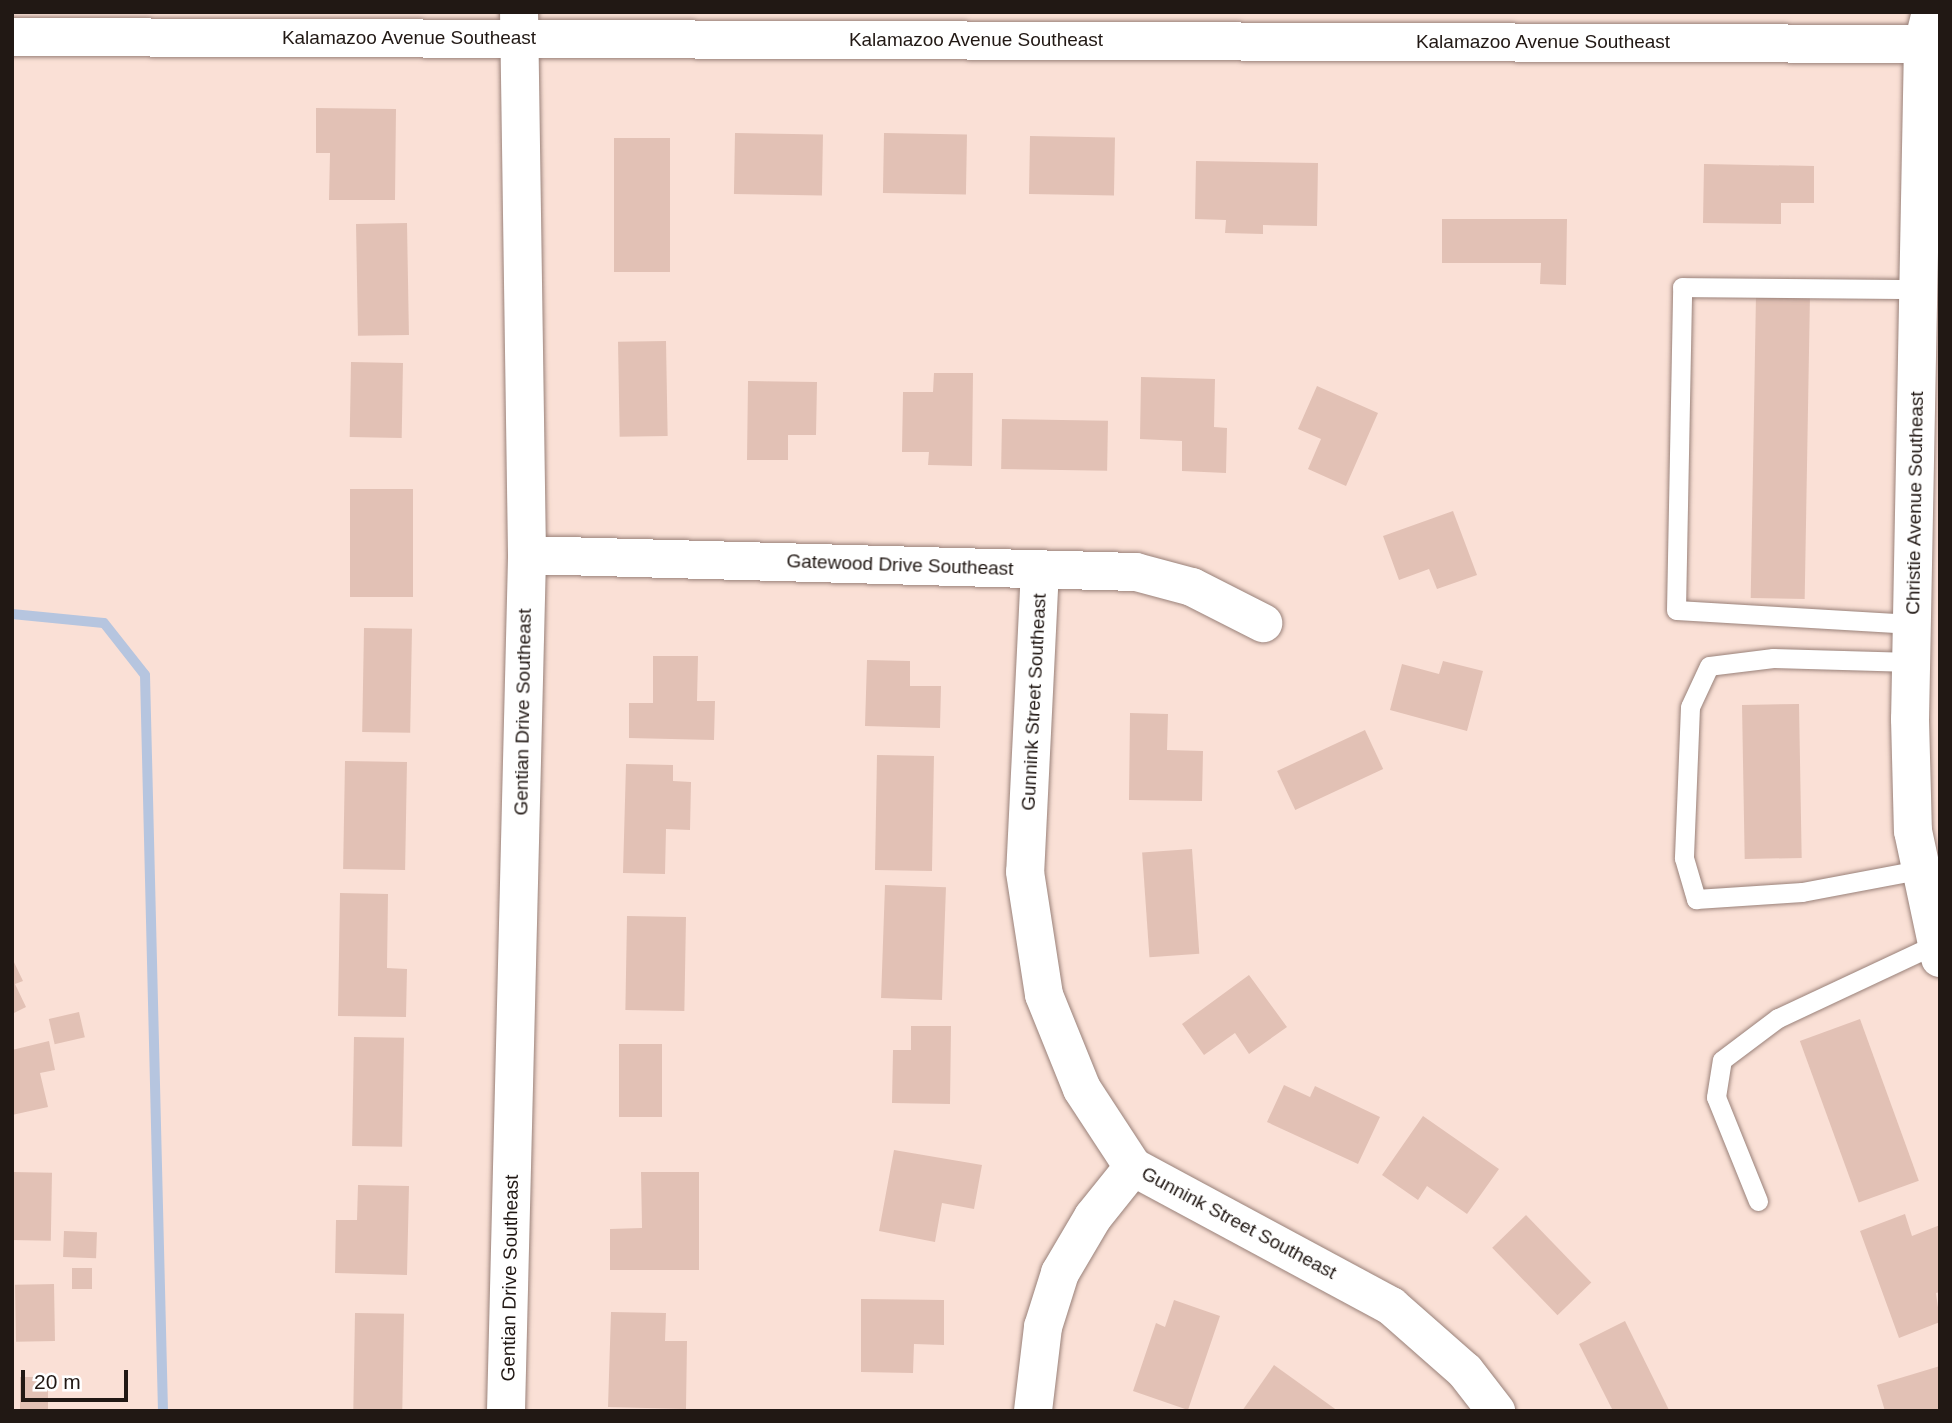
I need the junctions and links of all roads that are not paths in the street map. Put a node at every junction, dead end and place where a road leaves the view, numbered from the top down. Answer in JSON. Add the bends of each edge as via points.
{"nodes":[{"id":1,"x":518,"y":25,"type":"edge"},
{"id":2,"x":1931,"y":33,"type":"edge"},
{"id":3,"x":12,"y":37,"type":"edge"},
{"id":4,"x":1920,"y":289,"type":"junction"},
{"id":5,"x":527,"y":555,"type":"junction"},
{"id":6,"x":1040,"y":569,"type":"junction"},
{"id":7,"x":1263,"y":623,"type":"dead end"},
{"id":8,"x":1912,"y":624,"type":"junction"},
{"id":9,"x":1912,"y":662,"type":"junction"},
{"id":10,"x":1924,"y":869,"type":"junction"},
{"id":11,"x":1937,"y":952,"type":"edge"},
{"id":12,"x":1133,"y":1167,"type":"junction"},
{"id":13,"x":1758,"y":1201,"type":"dead end"},
{"id":14,"x":506,"y":1411,"type":"edge"},
{"id":15,"x":1033,"y":1411,"type":"edge"},
{"id":16,"x":1496,"y":1411,"type":"edge"}],
"edges":[{"from":1,"to":2,"type":"street","name":"Kalamazoo Avenue Southeast"},
{"from":1,"to":3,"type":"street","name":"Kalamazoo Avenue Southeast"},
{"from":1,"to":5,"type":"street","name":"Gentian Drive Southeast"},
{"from":2,"to":4,"type":"street","name":"Christie Avenue Southeast"},
{"from":4,"to":8,"type":"street","name":"Christie Avenue Southeast"},
{"from":4,"to":8,"type":"lane","via":[[1682,287],[1676,610]]},
{"from":5,"to":6,"type":"street","name":"Gatewood Drive Southeast"},
{"from":5,"to":14,"type":"street","name":"Gentian Drive Southeast"},
{"from":6,"to":7,"type":"street","name":"Gatewood Drive Southeast","via":[[1136,572],[1167,578]]},
{"from":6,"to":12,"type":"street","name":"Gunnink Street Southeast","via":[[1026,872],[1044,995],[1082,1088]]},
{"from":8,"to":9,"type":"street","name":"Christie Avenue Southeast"},
{"from":9,"to":10,"type":"street","name":"Christie Avenue Southeast","via":[[1913,831]]},
{"from":9,"to":10,"type":"lane","via":[[1773,658],[1709,666],[1690,708],[1684,858],[1696,899],[1802,892]]},
{"from":10,"to":11,"type":"street","name":"Christie Avenue Southeast"},
{"from":11,"to":13,"type":"lane","via":[[1777,1018],[1722,1060],[1716,1097]]},
{"from":12,"to":15,"type":"street","via":[[1093,1217],[1060,1273],[1042,1327]]},
{"from":12,"to":16,"type":"street","name":"Gunnink Street Southeast","via":[[1391,1306],[1465,1371]]}]}
